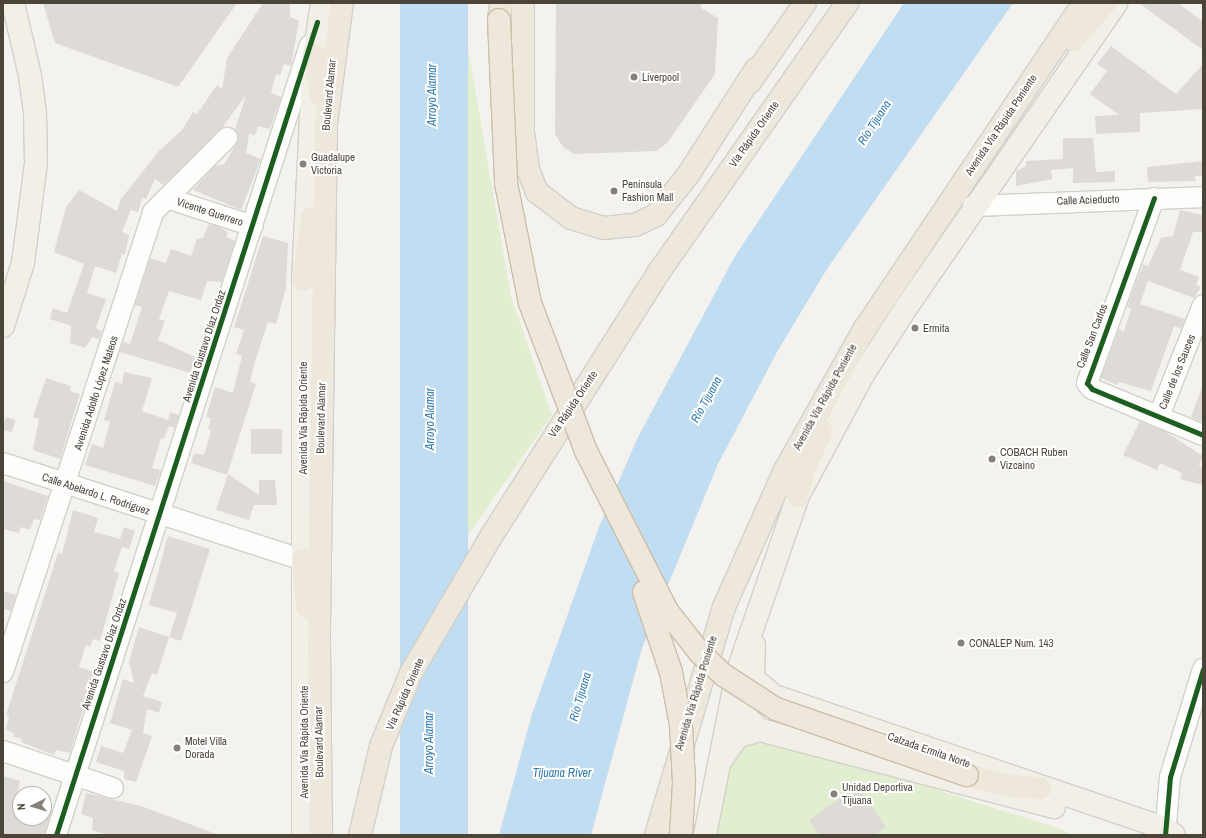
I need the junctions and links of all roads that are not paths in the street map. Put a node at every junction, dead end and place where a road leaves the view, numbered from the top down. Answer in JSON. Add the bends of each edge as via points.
{"nodes":[{"id":1,"x":13,"y":3,"type":"edge"},
{"id":2,"x":342,"y":3,"type":"edge"},
{"id":3,"x":523,"y":3,"type":"edge"},
{"id":4,"x":805,"y":3,"type":"edge"},
{"id":5,"x":847,"y":3,"type":"edge"},
{"id":6,"x":1084,"y":3,"type":"edge"},
{"id":7,"x":1105,"y":3,"type":"edge"},
{"id":8,"x":1116,"y":3,"type":"edge"},
{"id":9,"x":499,"y":9,"type":"edge"},
{"id":10,"x":320,"y":13,"type":"edge"},
{"id":11,"x":314,"y":54,"type":"junction"},
{"id":12,"x":756,"y":69,"type":"junction"},
{"id":13,"x":1013,"y":106,"type":"junction"},
{"id":14,"x":326,"y":124,"type":"junction"},
{"id":15,"x":227,"y":138,"type":"dead end"},
{"id":16,"x":1203,"y":196,"type":"edge"},
{"id":17,"x":167,"y":198,"type":"junction"},
{"id":18,"x":1154,"y":198,"type":"junction"},
{"id":19,"x":973,"y":206,"type":"junction"},
{"id":20,"x":253,"y":226,"type":"junction"},
{"id":21,"x":661,"y":269,"type":"junction"},
{"id":22,"x":303,"y":280,"type":"junction"},
{"id":23,"x":1203,"y":305,"type":"edge"},
{"id":24,"x":3,"y":326,"type":"edge"},
{"id":25,"x":864,"y":330,"type":"junction"},
{"id":26,"x":1159,"y":416,"type":"junction"},
{"id":27,"x":1203,"y":435,"type":"edge"},
{"id":28,"x":3,"y":463,"type":"edge"},
{"id":29,"x":67,"y":485,"type":"junction"},
{"id":30,"x":798,"y":496,"type":"junction"},
{"id":31,"x":610,"y":504,"type":"junction"},
{"id":32,"x":161,"y":516,"type":"junction"},
{"id":33,"x":303,"y":560,"type":"junction"},
{"id":34,"x":756,"y":612,"type":"junction"},
{"id":35,"x":1203,"y":669,"type":"edge"},
{"id":36,"x":3,"y":672,"type":"edge"},
{"id":37,"x":774,"y":696,"type":"junction"},
{"id":38,"x":760,"y":730,"type":"junction"},
{"id":39,"x":319,"y":740,"type":"junction"},
{"id":40,"x":3,"y":751,"type":"edge"},
{"id":41,"x":718,"y":766,"type":"junction"},
{"id":42,"x":74,"y":773,"type":"junction"},
{"id":43,"x":113,"y":788,"type":"dead end"},
{"id":44,"x":1040,"y":788,"type":"junction"},
{"id":45,"x":1168,"y":833,"type":"edge"},
{"id":46,"x":56,"y":835,"type":"edge"},
{"id":47,"x":303,"y":835,"type":"edge"},
{"id":48,"x":321,"y":835,"type":"edge"},
{"id":49,"x":360,"y":835,"type":"edge"},
{"id":50,"x":656,"y":835,"type":"edge"},
{"id":51,"x":681,"y":835,"type":"edge"},
{"id":52,"x":705,"y":835,"type":"edge"},
{"id":53,"x":1144,"y":835,"type":"edge"}],
"edges":[{"from":1,"to":24,"type":"main road","via":[[31,83],[36,163],[23,263]]},
{"from":2,"to":14,"type":"highway","name":"Boulevard Alamar"},
{"from":3,"to":12,"type":"highway","via":[[523,133],[528,168],[537,192],[571,218],[604,228],[635,225],[656,215],[688,175]]},
{"from":4,"to":12,"type":"highway"},
{"from":5,"to":21,"type":"highway","name":"Vía Rápida Oriente"},
{"from":6,"to":13,"type":"highway","name":"Avenida Vía Rápida Poniente"},
{"from":7,"to":13,"type":"highway"},
{"from":8,"to":19,"type":"main road","name":"Avenida Vía Rápida Poniente"},
{"from":9,"to":31,"type":"highway","bridge":true,"via":[[506,183],[518,257],[547,356]]},
{"from":10,"to":11,"type":"main road","name":"Avenida Vía Rápida Oriente"},
{"from":10,"to":20,"type":"street","name":"Avenida Gustavo Díaz Ordaz"},
{"from":11,"to":14,"type":"highway"},
{"from":11,"to":22,"type":"main road","name":"Avenida Vía Rápida Oriente"},
{"from":12,"to":21,"type":"highway"},
{"from":13,"to":25,"type":"highway","name":"Avenida Vía Rápida Poniente"},
{"from":14,"to":22,"type":"highway"},
{"from":14,"to":39,"type":"highway","name":"Boulevard Alamar"},
{"from":15,"to":17,"type":"street","name":"Avenida Adolfo López Mateos"},
{"from":16,"to":18,"type":"street","name":"Calle Acieducto"},
{"from":17,"to":20,"type":"street","name":"Vicente Guerrero"},
{"from":17,"to":29,"type":"street","name":"Avenida Adolfo López Mateos","via":[[154,212]]},
{"from":18,"to":19,"type":"street","name":"Calle Acieducto"},
{"from":18,"to":26,"type":"street","name":"Calle San Carlos","via":[[1086,380],[1092,389]]},
{"from":19,"to":30,"type":"main road","name":"Avenida Vía Rápida Poniente","via":[[864,373]]},
{"from":20,"to":32,"type":"street","name":"Avenida Gustavo Díaz Ordaz"},
{"from":21,"to":49,"type":"highway","name":"Vía Rápida Oriente","via":[[492,535],[411,673],[381,746]]},
{"from":22,"to":33,"type":"main road","name":"Avenida Vía Rápida Oriente"},
{"from":23,"to":26,"type":"street","name":"Calle de los Sauces"},
{"from":25,"to":30,"type":"highway","via":[[855,358],[803,472]]},
{"from":25,"to":50,"type":"highway","name":"Avenida Vía Rápida Poniente","via":[[785,470],[729,594],[690,712]]},
{"from":26,"to":27,"type":"street","name":"Calle San Carlos"},
{"from":28,"to":29,"type":"street","name":"Calle Abelardo L. Rodríguez"},
{"from":29,"to":32,"type":"street","name":"Calle Abelardo L. Rodríguez"},
{"from":29,"to":36,"type":"street","name":"Avenida Adolfo López Mateos"},
{"from":30,"to":34,"type":"main road","name":"Avenida Vía Rápida Poniente"},
{"from":31,"to":44,"type":"highway","bridge":true,"via":[[667,611],[700,653],[725,676],[792,715],[967,775],[1009,786]]},
{"from":31,"to":51,"type":"highway","bridge":true,"via":[[671,672],[681,725],[684,783]]},
{"from":32,"to":33,"type":"street","name":"Calle Abelardo L. Rodríguez"},
{"from":32,"to":42,"type":"street","name":"Avenida Gustavo Díaz Ordaz"},
{"from":33,"to":39,"type":"highway"},
{"from":33,"to":47,"type":"main road","name":"Avenida Vía Rápida Oriente"},
{"from":34,"to":37,"type":"main road","name":"Calzada Ermita Norte","via":[[751,672],[759,686]]},
{"from":34,"to":41,"type":"main road","name":"Avenida Vía Rápida Poniente","via":[[737,673]]},
{"from":35,"to":45,"type":"street","via":[[1170,777]]},
{"from":37,"to":38,"type":"main road","via":[[758,696],[745,703],[746,717]]},
{"from":37,"to":44,"type":"main road","name":"Calzada Ermita Norte"},
{"from":38,"to":41,"type":"main road","name":"Calzada Ermita Norte","via":[[738,736]]},
{"from":38,"to":53,"type":"main road","name":"Calzada Ermita Norte","via":[[1034,802]]},
{"from":39,"to":48,"type":"highway","name":"Boulevard Alamar"},
{"from":40,"to":42,"type":"street"},
{"from":41,"to":52,"type":"main road","name":"Avenida Vía Rápida Poniente"},
{"from":42,"to":43,"type":"street"},
{"from":42,"to":46,"type":"street","name":"Avenida Gustavo Díaz Ordaz"},
{"from":44,"to":45,"type":"main road","name":"Calzada Ermita Norte"}]}
